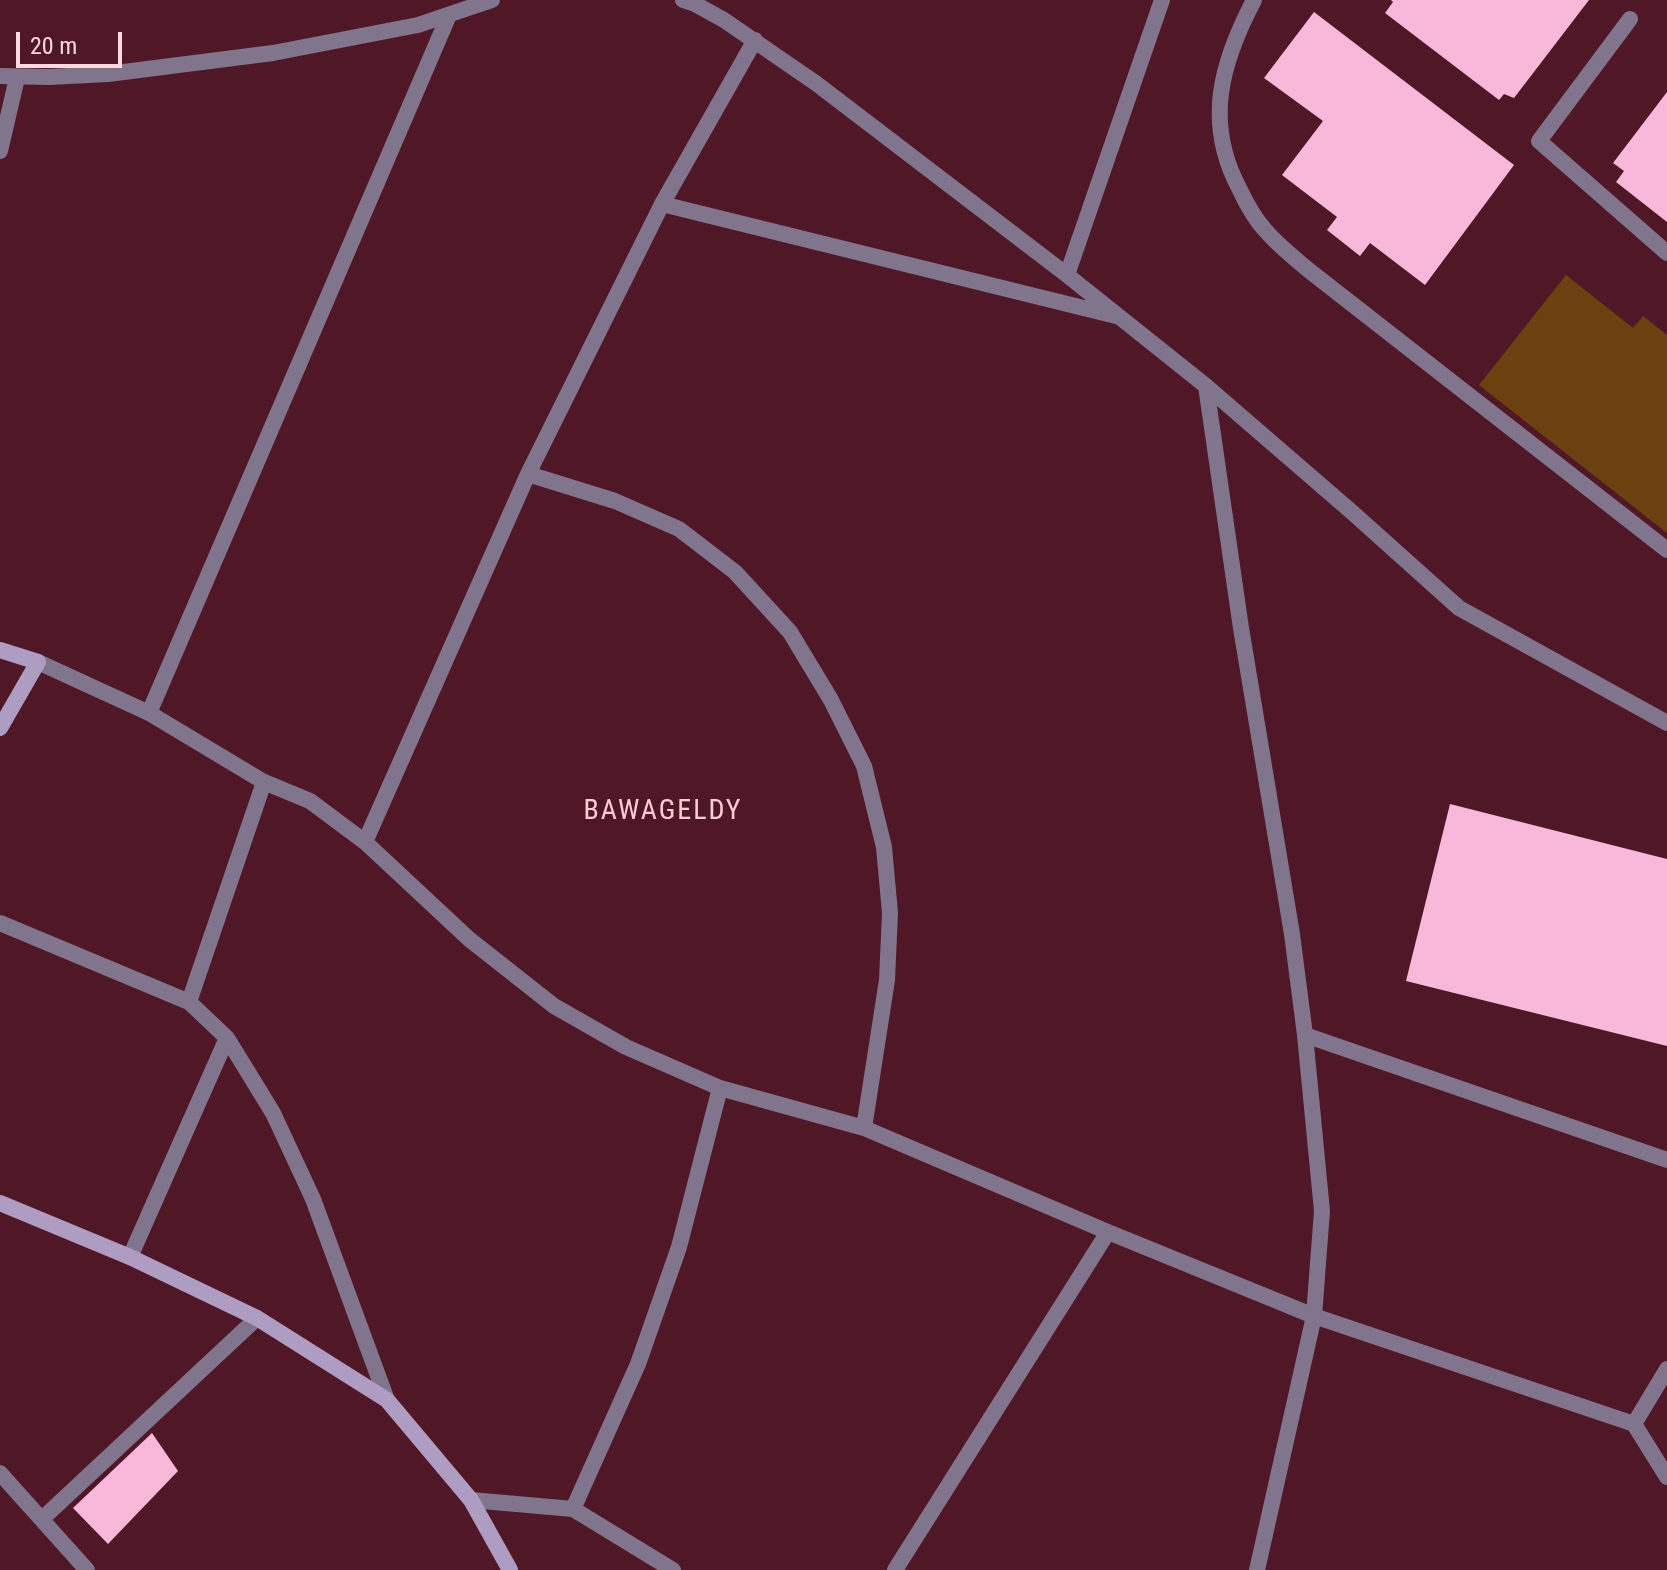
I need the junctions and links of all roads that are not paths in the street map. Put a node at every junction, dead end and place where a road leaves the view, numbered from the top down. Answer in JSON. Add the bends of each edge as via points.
{"nodes":[{"id":1,"x":492,"y":0,"type":"edge"},
{"id":2,"x":683,"y":0,"type":"edge"},
{"id":3,"x":1162,"y":0,"type":"edge"},
{"id":4,"x":1254,"y":0,"type":"edge"},
{"id":5,"x":449,"y":15,"type":"junction"},
{"id":6,"x":1630,"y":19,"type":"dead end"},
{"id":7,"x":755,"y":40,"type":"junction"},
{"id":8,"x":8,"y":77,"type":"edge"},
{"id":9,"x":0,"y":151,"type":"edge"},
{"id":10,"x":662,"y":204,"type":"junction"},
{"id":11,"x":1667,"y":253,"type":"edge"},
{"id":12,"x":1067,"y":275,"type":"junction"},
{"id":13,"x":1122,"y":318,"type":"junction"},
{"id":14,"x":1206,"y":386,"type":"junction"},
{"id":15,"x":528,"y":474,"type":"junction"},
{"id":16,"x":1667,"y":550,"type":"edge"},
{"id":17,"x":0,"y":650,"type":"edge"},
{"id":18,"x":38,"y":662,"type":"junction"},
{"id":19,"x":149,"y":713,"type":"junction"},
{"id":20,"x":1667,"y":723,"type":"edge"},
{"id":21,"x":0,"y":728,"type":"edge"},
{"id":22,"x":264,"y":782,"type":"junction"},
{"id":23,"x":365,"y":842,"type":"junction"},
{"id":24,"x":0,"y":923,"type":"edge"},
{"id":25,"x":189,"y":1002,"type":"junction"},
{"id":26,"x":1305,"y":1035,"type":"junction"},
{"id":27,"x":227,"y":1038,"type":"junction"},
{"id":28,"x":720,"y":1088,"type":"junction"},
{"id":29,"x":864,"y":1128,"type":"junction"},
{"id":30,"x":1667,"y":1160,"type":"edge"},
{"id":31,"x":0,"y":1203,"type":"edge"},
{"id":32,"x":1108,"y":1232,"type":"junction"},
{"id":33,"x":130,"y":1257,"type":"junction"},
{"id":34,"x":1314,"y":1316,"type":"junction"},
{"id":35,"x":257,"y":1318,"type":"junction"},
{"id":36,"x":1667,"y":1369,"type":"edge"},
{"id":37,"x":387,"y":1400,"type":"junction"},
{"id":38,"x":1634,"y":1424,"type":"junction"},
{"id":39,"x":0,"y":1473,"type":"edge"},
{"id":40,"x":1667,"y":1477,"type":"edge"},
{"id":41,"x":471,"y":1500,"type":"junction"},
{"id":42,"x":573,"y":1509,"type":"junction"},
{"id":43,"x":42,"y":1519,"type":"junction"},
{"id":44,"x":87,"y":1570,"type":"edge"},
{"id":45,"x":510,"y":1570,"type":"edge"},
{"id":46,"x":673,"y":1570,"type":"edge"},
{"id":47,"x":895,"y":1570,"type":"edge"},
{"id":48,"x":1257,"y":1570,"type":"edge"}],
"edges":[{"from":1,"to":5,"type":"street"},
{"from":2,"to":7,"type":"street"},
{"from":3,"to":12,"type":"street"},
{"from":4,"to":16,"type":"street","via":[[1227,59],[1218,120],[1233,177],[1264,229],[1311,272]]},
{"from":5,"to":8,"type":"street","via":[[273,53],[108,74]]},
{"from":5,"to":19,"type":"street"},
{"from":6,"to":11,"type":"street","via":[[1539,141]]},
{"from":7,"to":10,"type":"street"},
{"from":7,"to":12,"type":"street"},
{"from":8,"to":9,"type":"street"},
{"from":10,"to":13,"type":"street"},
{"from":10,"to":15,"type":"street"},
{"from":12,"to":13,"type":"street"},
{"from":13,"to":14,"type":"street"},
{"from":14,"to":20,"type":"street","via":[[1459,608]]},
{"from":14,"to":26,"type":"street"},
{"from":15,"to":23,"type":"street"},
{"from":15,"to":29,"type":"street","via":[[615,501],[679,529],[735,572],[790,632],[831,700],[864,766],[884,847],[890,913],[887,980]]},
{"from":17,"to":18,"type":"street"},
{"from":18,"to":19,"type":"street"},
{"from":18,"to":21,"type":"street"},
{"from":19,"to":22,"type":"street"},
{"from":22,"to":23,"type":"street","via":[[310,801]]},
{"from":22,"to":25,"type":"street"},
{"from":23,"to":28,"type":"street","via":[[469,939],[554,1006],[626,1047]]},
{"from":24,"to":25,"type":"street"},
{"from":25,"to":27,"type":"street"},
{"from":26,"to":30,"type":"street"},
{"from":26,"to":34,"type":"street","via":[[1322,1211]]},
{"from":27,"to":33,"type":"street"},
{"from":27,"to":37,"type":"street","via":[[273,1113],[313,1199]]},
{"from":28,"to":29,"type":"street"},
{"from":28,"to":42,"type":"street","via":[[669,1277],[638,1364]]},
{"from":29,"to":32,"type":"street"},
{"from":31,"to":33,"type":"street"},
{"from":32,"to":34,"type":"street"},
{"from":32,"to":47,"type":"street"},
{"from":33,"to":35,"type":"street"},
{"from":34,"to":38,"type":"street"},
{"from":34,"to":48,"type":"street"},
{"from":35,"to":37,"type":"street"},
{"from":35,"to":43,"type":"street"},
{"from":36,"to":38,"type":"street"},
{"from":37,"to":41,"type":"street"},
{"from":38,"to":40,"type":"street"},
{"from":39,"to":43,"type":"street"},
{"from":41,"to":42,"type":"street"},
{"from":41,"to":45,"type":"street"},
{"from":42,"to":46,"type":"street"},
{"from":43,"to":44,"type":"street"}]}
